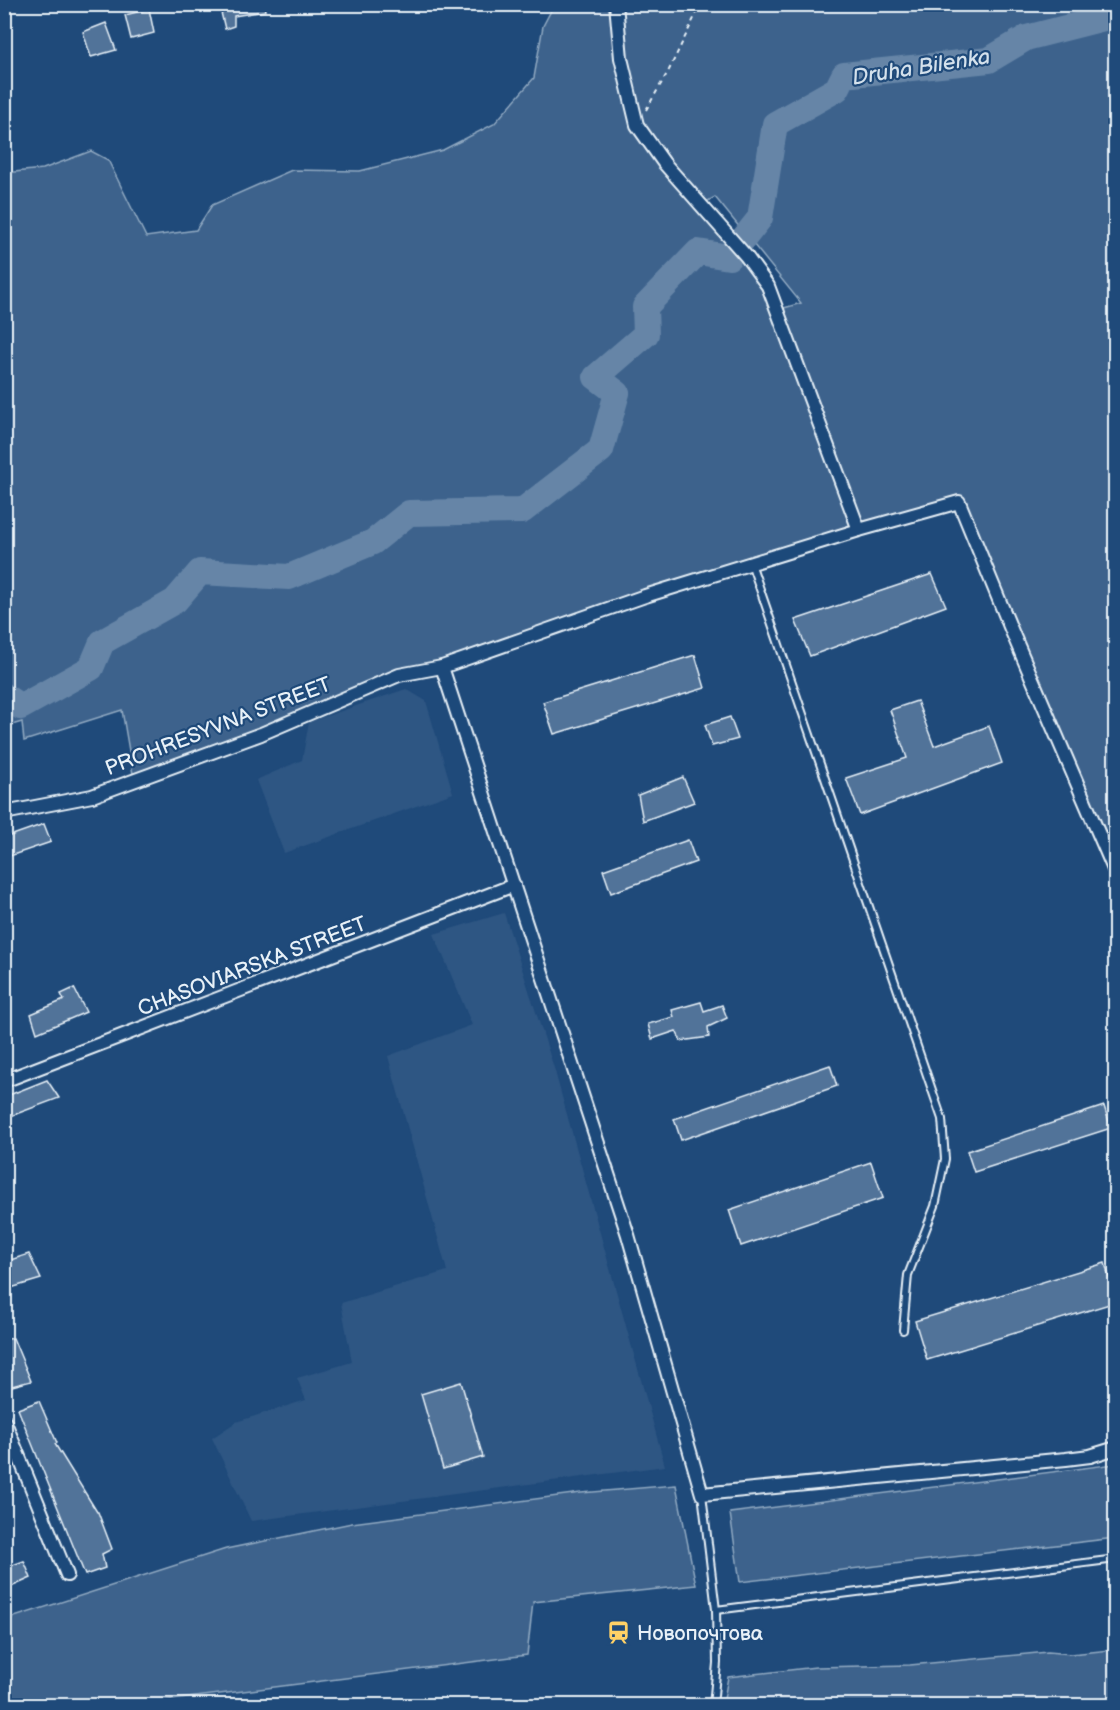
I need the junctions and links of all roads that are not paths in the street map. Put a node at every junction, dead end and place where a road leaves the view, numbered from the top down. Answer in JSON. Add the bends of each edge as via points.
{"nodes":[{"id":1,"x":616,"y":4,"type":"edge"},
{"id":2,"x":859,"y":530,"type":"junction"},
{"id":3,"x":751,"y":563,"type":"junction"},
{"id":4,"x":442,"y":667,"type":"junction"},
{"id":5,"x":4,"y":813,"type":"edge"},
{"id":6,"x":1116,"y":874,"type":"edge"},
{"id":7,"x":514,"y":885,"type":"junction"},
{"id":8,"x":4,"y":1082,"type":"edge"},
{"id":9,"x":903,"y":1330,"type":"dead end"},
{"id":10,"x":4,"y":1420,"type":"edge"},
{"id":11,"x":1116,"y":1448,"type":"edge"},
{"id":12,"x":702,"y":1494,"type":"junction"},
{"id":13,"x":1116,"y":1559,"type":"edge"},
{"id":14,"x":67,"y":1575,"type":"dead end"},
{"id":15,"x":716,"y":1610,"type":"junction"},
{"id":16,"x":713,"y":1706,"type":"edge"}],
"edges":[{"from":1,"to":2,"type":"street","via":[[621,58],[637,125],[664,163],[768,286]]},
{"from":2,"to":3,"type":"street","name":"PROHRESYVNA STREET"},
{"from":2,"to":6,"type":"street","name":"PROHRESYVNA STREET","via":[[958,502]]},
{"from":3,"to":4,"type":"street","name":"PROHRESYVNA STREET"},
{"from":3,"to":9,"type":"lane","via":[[942,1119],[945,1159],[935,1206],[908,1275]]},
{"from":4,"to":5,"type":"street","name":"PROHRESYVNA STREET","via":[[399,675],[261,734],[92,796]]},
{"from":4,"to":7,"type":"street"},
{"from":7,"to":8,"type":"street","name":"CHASOVIARSKA STREET"},
{"from":7,"to":12,"type":"street","via":[[628,1235]]},
{"from":10,"to":14,"type":"street"},
{"from":11,"to":12,"type":"street","via":[[1066,1459]]},
{"from":12,"to":15,"type":"lane"},
{"from":13,"to":15,"type":"lane"},
{"from":15,"to":16,"type":"lane"}]}
